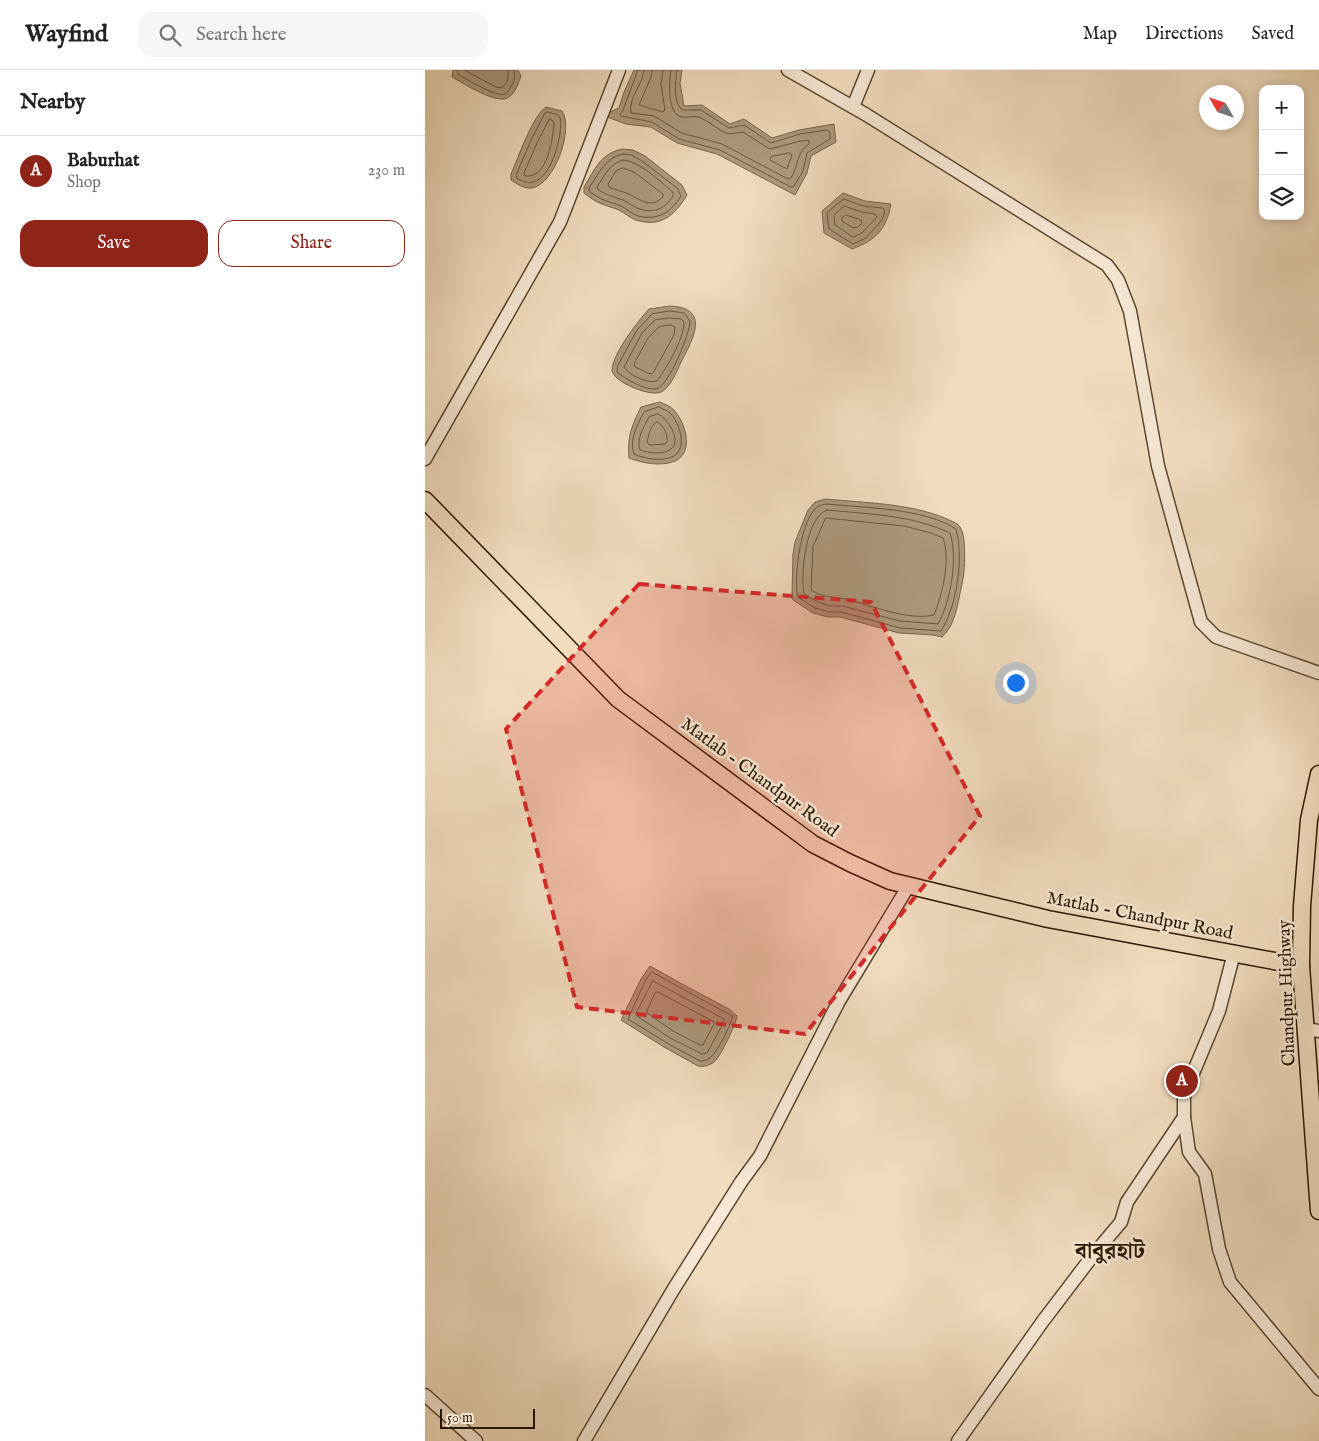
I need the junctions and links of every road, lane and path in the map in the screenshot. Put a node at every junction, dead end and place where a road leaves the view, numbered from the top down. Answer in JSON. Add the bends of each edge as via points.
{"nodes":[{"id":1,"x":619,"y":70,"type":"edge"},
{"id":2,"x":788,"y":70,"type":"edge"},
{"id":3,"x":868,"y":70,"type":"edge"},
{"id":4,"x":853,"y":107,"type":"junction"},
{"id":5,"x":425,"y":459,"type":"edge"},
{"id":6,"x":425,"y":500,"type":"edge"},
{"id":7,"x":1319,"y":673,"type":"edge"},
{"id":8,"x":1319,"y":774,"type":"edge"},
{"id":9,"x":909,"y":885,"type":"junction"},
{"id":10,"x":1234,"y":953,"type":"junction"},
{"id":11,"x":1301,"y":966,"type":"junction"},
{"id":12,"x":1312,"y":1030,"type":"edge"},
{"id":13,"x":1314,"y":1076,"type":"edge"},
{"id":14,"x":1184,"y":1117,"type":"junction"},
{"id":15,"x":1316,"y":1130,"type":"edge"},
{"id":16,"x":1319,"y":1211,"type":"edge"},
{"id":17,"x":1319,"y":1388,"type":"edge"},
{"id":18,"x":425,"y":1395,"type":"edge"},
{"id":19,"x":476,"y":1441,"type":"edge"},
{"id":20,"x":584,"y":1441,"type":"edge"},
{"id":21,"x":958,"y":1441,"type":"edge"}],
"edges":[{"from":1,"to":5,"type":"street","via":[[560,222]]},
{"from":2,"to":4,"type":"street"},
{"from":3,"to":4,"type":"street"},
{"from":4,"to":7,"type":"street","via":[[1107,265],[1130,311],[1158,466],[1201,622],[1216,637]]},
{"from":6,"to":9,"type":"main road","name":"Matlab - Chandpur Road","via":[[619,699],[813,844],[890,881]]},
{"from":8,"to":11,"type":"main road","name":"Chandpur Highway","via":[[1309,820]]},
{"from":9,"to":10,"type":"main road","name":"Matlab - Chandpur Road","via":[[1048,919]]},
{"from":9,"to":20,"type":"street","via":[[839,1001],[761,1156],[673,1290]]},
{"from":10,"to":11,"type":"main road","name":"Matlab - Chandpur Road"},
{"from":10,"to":14,"type":"street","via":[[1219,1011],[1184,1095]]},
{"from":11,"to":12,"type":"main road","name":"Chandpur Highway"},
{"from":12,"to":13,"type":"main road","name":"Chandpur Highway"},
{"from":13,"to":15,"type":"main road","name":"Chandpur Highway"},
{"from":14,"to":17,"type":"street","via":[[1189,1152],[1205,1174],[1219,1249],[1230,1282]]},
{"from":14,"to":21,"type":"street","via":[[1127,1202],[1121,1222],[1043,1321]]},
{"from":15,"to":16,"type":"main road","name":"Chandpur Highway"},
{"from":18,"to":19,"type":"street"}]}
